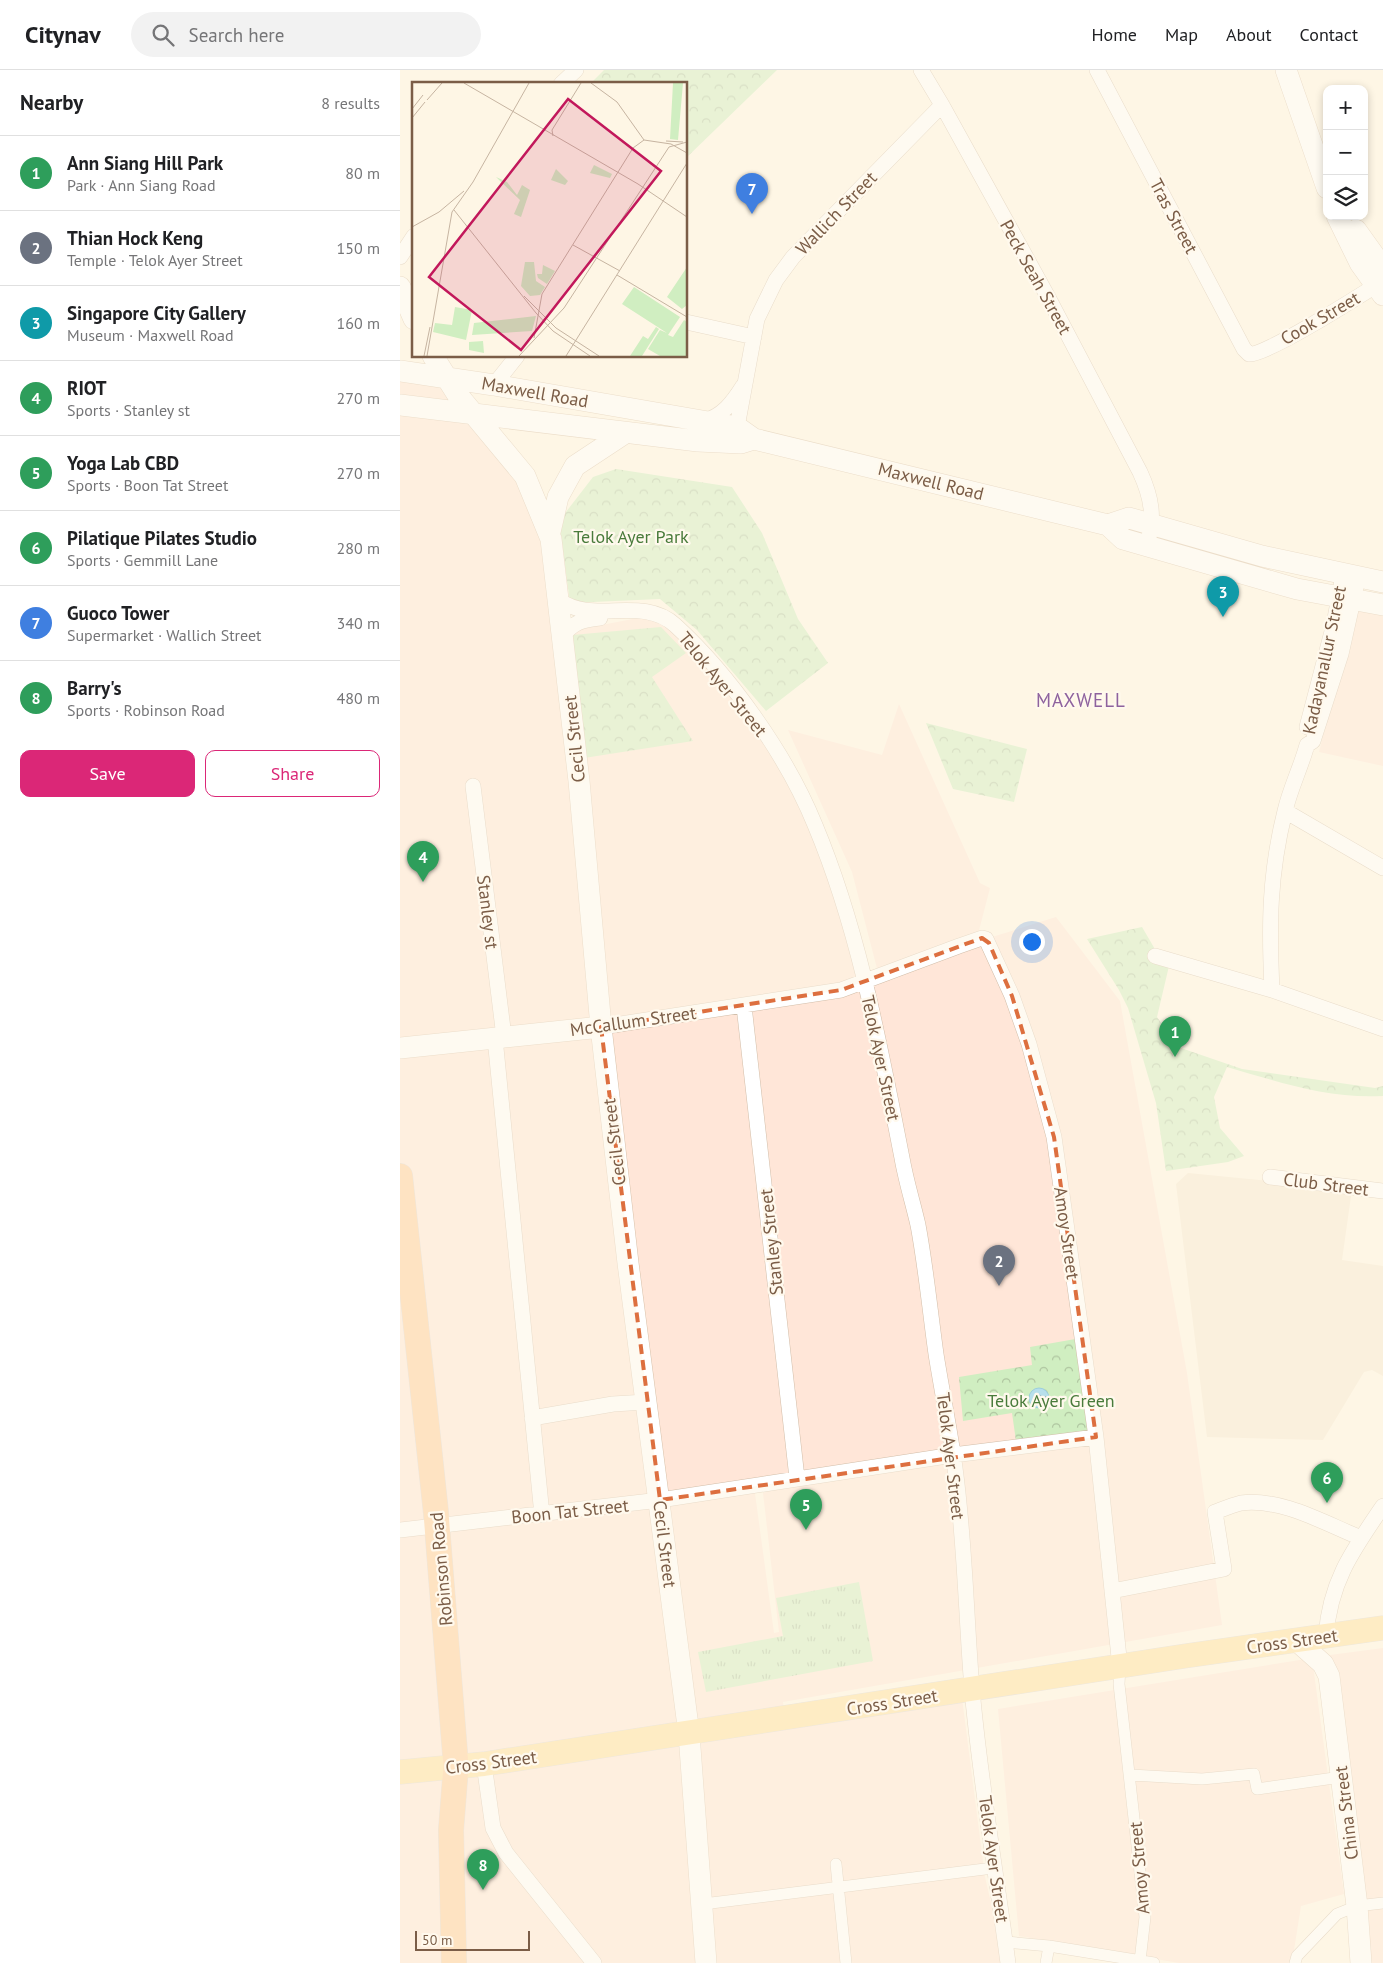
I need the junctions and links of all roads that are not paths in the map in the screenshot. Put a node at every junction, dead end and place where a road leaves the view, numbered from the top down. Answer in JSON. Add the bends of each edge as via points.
{"nodes":[{"id":1,"x":576,"y":70,"type":"edge"},
{"id":2,"x":921,"y":70,"type":"edge"},
{"id":3,"x":1097,"y":70,"type":"edge"},
{"id":4,"x":1286,"y":70,"type":"edge"},
{"id":5,"x":1297,"y":70,"type":"edge"},
{"id":6,"x":564,"y":82,"type":"edge"},
{"id":7,"x":942,"y":105,"type":"junction"},
{"id":8,"x":1323,"y":146,"type":"edge"},
{"id":9,"x":1323,"y":176,"type":"edge"},
{"id":10,"x":1338,"y":220,"type":"edge"},
{"id":11,"x":1351,"y":220,"type":"edge"},
{"id":12,"x":412,"y":239,"type":"edge"},
{"id":13,"x":400,"y":257,"type":"edge"},
{"id":14,"x":1381,"y":283,"type":"edge"},
{"id":15,"x":400,"y":287,"type":"edge"},
{"id":16,"x":412,"y":314,"type":"edge"},
{"id":17,"x":688,"y":322,"type":"edge"},
{"id":18,"x":754,"y":337,"type":"junction"},
{"id":19,"x":1256,"y":354,"type":"joint"},
{"id":20,"x":434,"y":358,"type":"edge"},
{"id":21,"x":515,"y":358,"type":"edge"},
{"id":22,"x":400,"y":371,"type":"edge"},
{"id":23,"x":446,"y":378,"type":"junction"},
{"id":24,"x":745,"y":383,"type":"junction"},
{"id":25,"x":494,"y":384,"type":"junction"},
{"id":26,"x":400,"y":405,"type":"edge"},
{"id":27,"x":473,"y":414,"type":"junction"},
{"id":28,"x":698,"y":422,"type":"junction"},
{"id":29,"x":625,"y":434,"type":"junction"},
{"id":30,"x":744,"y":436,"type":"junction"},
{"id":31,"x":1147,"y":487,"type":"junction"},
{"id":32,"x":1130,"y":518,"type":"junction"},
{"id":33,"x":1153,"y":524,"type":"junction"},
{"id":34,"x":1108,"y":525,"type":"junction"},
{"id":35,"x":550,"y":532,"type":"junction"},
{"id":36,"x":1123,"y":539,"type":"junction"},
{"id":37,"x":1147,"y":545,"type":"junction"},
{"id":38,"x":1350,"y":576,"type":"junction"},
{"id":39,"x":1383,"y":582,"type":"edge"},
{"id":40,"x":1346,"y":599,"type":"junction"},
{"id":41,"x":559,"y":600,"type":"junction"},
{"id":42,"x":1383,"y":605,"type":"edge"},
{"id":43,"x":658,"y":614,"type":"junction"},
{"id":44,"x":562,"y":637,"type":"junction"},
{"id":45,"x":473,"y":786,"type":"dead end"},
{"id":46,"x":1285,"y":810,"type":"junction"},
{"id":47,"x":1383,"y":868,"type":"edge"},
{"id":48,"x":1155,"y":956,"type":"dead end"},
{"id":49,"x":870,"y":980,"type":"junction"},
{"id":50,"x":1272,"y":990,"type":"junction"},
{"id":51,"x":744,"y":1006,"type":"junction"},
{"id":52,"x":601,"y":1027,"type":"junction"},
{"id":53,"x":1383,"y":1030,"type":"edge"},
{"id":54,"x":499,"y":1038,"type":"junction"},
{"id":55,"x":400,"y":1048,"type":"edge"},
{"id":56,"x":400,"y":1176,"type":"edge"},
{"id":57,"x":1270,"y":1177,"type":"dead end"},
{"id":58,"x":1383,"y":1191,"type":"edge"},
{"id":59,"x":646,"y":1402,"type":"junction"},
{"id":60,"x":532,"y":1418,"type":"junction"},
{"id":61,"x":1096,"y":1437,"type":"junction"},
{"id":62,"x":953,"y":1455,"type":"junction"},
{"id":63,"x":798,"y":1478,"type":"junction"},
{"id":64,"x":660,"y":1500,"type":"junction"},
{"id":65,"x":1383,"y":1506,"type":"edge"},
{"id":66,"x":542,"y":1515,"type":"junction"},
{"id":67,"x":437,"y":1526,"type":"junction"},
{"id":68,"x":400,"y":1530,"type":"edge"},
{"id":69,"x":1361,"y":1538,"type":"junction"},
{"id":70,"x":1112,"y":1591,"type":"junction"},
{"id":71,"x":1383,"y":1628,"type":"edge"},
{"id":72,"x":1326,"y":1636,"type":"junction"},
{"id":73,"x":1296,"y":1640,"type":"junction"},
{"id":74,"x":1120,"y":1667,"type":"junction"},
{"id":75,"x":972,"y":1689,"type":"junction"},
{"id":76,"x":689,"y":1734,"type":"junction"},
{"id":77,"x":484,"y":1764,"type":"junction"},
{"id":78,"x":456,"y":1766,"type":"junction"},
{"id":79,"x":400,"y":1772,"type":"edge"},
{"id":80,"x":1131,"y":1775,"type":"junction"},
{"id":81,"x":1338,"y":1777,"type":"junction"},
{"id":82,"x":836,"y":1864,"type":"dead end"},
{"id":83,"x":993,"y":1868,"type":"junction"},
{"id":84,"x":838,"y":1887,"type":"junction"},
{"id":85,"x":1383,"y":1903,"type":"edge"},
{"id":86,"x":703,"y":1904,"type":"junction"},
{"id":87,"x":1353,"y":1908,"type":"junction"},
{"id":88,"x":1006,"y":1942,"type":"junction"},
{"id":89,"x":1048,"y":1946,"type":"junction"},
{"id":90,"x":1140,"y":1961,"type":"junction"},
{"id":91,"x":454,"y":1963,"type":"edge"},
{"id":92,"x":594,"y":1963,"type":"edge"},
{"id":93,"x":706,"y":1963,"type":"edge"},
{"id":94,"x":846,"y":1963,"type":"edge"},
{"id":95,"x":1008,"y":1963,"type":"edge"},
{"id":96,"x":1046,"y":1963,"type":"edge"},
{"id":97,"x":1154,"y":1963,"type":"edge"},
{"id":98,"x":1295,"y":1963,"type":"edge"},
{"id":99,"x":1352,"y":1963,"type":"edge"},
{"id":100,"x":1361,"y":1963,"type":"edge"}],
"edges":[{"from":1,"to":6,"type":"street"},
{"from":2,"to":7,"type":"street","name":"Peck Seah Street"},
{"from":3,"to":19,"type":"street","name":"Tras Street","via":[[1244,349],[1249,354]]},
{"from":4,"to":9,"type":"main road"},
{"from":5,"to":8,"type":"main road"},
{"from":7,"to":18,"type":"street","name":"Wallich Street","via":[[793,257],[764,300]]},
{"from":7,"to":31,"type":"street","name":"Peck Seah Street"},
{"from":10,"to":14,"type":"main road","via":[[1345,238]]},
{"from":11,"to":14,"type":"main road"},
{"from":12,"to":13,"type":"street"},
{"from":14,"to":19,"type":"street","name":"Cook Street"},
{"from":15,"to":16,"type":"main road"},
{"from":17,"to":18,"type":"street"},
{"from":18,"to":24,"type":"street","name":"Wallich Street"},
{"from":20,"to":23,"type":"main road","name":"Cecil Street"},
{"from":21,"to":25,"type":"street"},
{"from":22,"to":23,"type":"main road","name":"Maxwell Road"},
{"from":23,"to":25,"type":"main road","name":"Maxwell Road"},
{"from":23,"to":27,"type":"main road","name":"Cecil Street"},
{"from":24,"to":28,"type":"street","name":"Wallich Street","via":[[721,413]]},
{"from":24,"to":30,"type":"street","name":"Wallich Street"},
{"from":25,"to":28,"type":"main road","name":"Maxwell Road"},
{"from":26,"to":27,"type":"main road","name":"Maxwell Road"},
{"from":27,"to":29,"type":"main road","name":"Maxwell Road"},
{"from":27,"to":35,"type":"main road","name":"Cecil Street","via":[[525,476]]},
{"from":28,"to":30,"type":"main road","name":"Maxwell Road"},
{"from":29,"to":30,"type":"main road","name":"Maxwell Road"},
{"from":29,"to":35,"type":"main road","via":[[575,466],[558,497]]},
{"from":30,"to":34,"type":"main road","name":"Maxwell Road"},
{"from":31,"to":32,"type":"street"},
{"from":31,"to":33,"type":"street","name":"Peck Seah Street"},
{"from":32,"to":33,"type":"main road"},
{"from":32,"to":34,"type":"main road"},
{"from":32,"to":36,"type":"street"},
{"from":33,"to":37,"type":"street","name":"Peck Seah Street"},
{"from":33,"to":38,"type":"main road","via":[[1262,556]]},
{"from":34,"to":36,"type":"main road","name":"Maxwell Road"},
{"from":35,"to":41,"type":"main road","name":"Cecil Street"},
{"from":36,"to":37,"type":"main road","name":"Maxwell Road"},
{"from":37,"to":40,"type":"main road","name":"Maxwell Road","via":[[1297,589]]},
{"from":38,"to":39,"type":"main road"},
{"from":38,"to":40,"type":"street","name":"Kadayanallur Street"},
{"from":40,"to":42,"type":"main road","name":"Maxwell Road"},
{"from":40,"to":46,"type":"street","name":"Kadayanallur Street","via":[[1304,738],[1307,745]]},
{"from":41,"to":43,"type":"street","name":"Telok Ayer Street","via":[[568,607],[584,611],[642,610]]},
{"from":41,"to":44,"type":"main road","name":"Cecil Street"},
{"from":43,"to":44,"type":"street","via":[[583,620],[571,625]]},
{"from":43,"to":49,"type":"street","name":"Telok Ayer Street","via":[[671,621],[723,678],[761,727],[780,759],[814,822],[857,956]]},
{"from":44,"to":52,"type":"main road","name":"Cecil Street","via":[[581,798]]},
{"from":45,"to":54,"type":"street","name":"Stanley st"},
{"from":46,"to":47,"type":"street"},
{"from":46,"to":50,"type":"street","name":"Kadayanallur Street","via":[[1271,881]]},
{"from":48,"to":50,"type":"street"},
{"from":49,"to":51,"type":"street","name":"McCallum Street","via":[[841,990]]},
{"from":49,"to":61,"type":"street","name":"Amoy Street","via":[[982,938],[989,943],[1028,1044],[1054,1137]]},
{"from":49,"to":62,"type":"street","name":"Telok Ayer Street","via":[[918,1227]]},
{"from":50,"to":53,"type":"street"},
{"from":51,"to":52,"type":"street","name":"McCallum Street"},
{"from":51,"to":63,"type":"street","name":"Stanley Street"},
{"from":52,"to":54,"type":"main road","name":"McCallum Street"},
{"from":52,"to":59,"type":"main road","name":"Cecil Street"},
{"from":54,"to":55,"type":"main road","name":"McCallum Street"},
{"from":54,"to":60,"type":"street","name":"Stanley st"},
{"from":56,"to":67,"type":"highway","name":"Robinson Road"},
{"from":57,"to":58,"type":"street","name":"Club Street"},
{"from":59,"to":60,"type":"street","via":[[613,1404]]},
{"from":59,"to":64,"type":"main road","name":"Cecil Street"},
{"from":60,"to":66,"type":"street","name":"Stanley st"},
{"from":61,"to":62,"type":"street","name":"Boon Tat Street"},
{"from":61,"to":70,"type":"street","name":"Amoy Street"},
{"from":62,"to":63,"type":"street","name":"Boon Tat Street"},
{"from":62,"to":75,"type":"street","name":"Telok Ayer Street","via":[[968,1604]]},
{"from":63,"to":64,"type":"street","name":"Boon Tat Street"},
{"from":64,"to":66,"type":"street","name":"Boon Tat Street"},
{"from":64,"to":76,"type":"main road","name":"Cecil Street"},
{"from":65,"to":69,"type":"street"},
{"from":66,"to":67,"type":"street","name":"Boon Tat Street"},
{"from":67,"to":68,"type":"street","name":"Boon Tat Street"},
{"from":67,"to":78,"type":"highway","name":"Robinson Road"},
{"from":69,"to":70,"type":"street","via":[[1267,1503],[1240,1504],[1215,1512],[1224,1569]]},
{"from":69,"to":72,"type":"street","via":[[1338,1576],[1327,1613]]},
{"from":70,"to":74,"type":"street","name":"Amoy Street"},
{"from":71,"to":72,"type":"main road","name":"Cross Street"},
{"from":72,"to":73,"type":"main road","name":"Cross Street"},
{"from":73,"to":74,"type":"main road","name":"Cross Street"},
{"from":73,"to":81,"type":"main road","name":"China Street","via":[[1323,1664],[1319,1671]]},
{"from":74,"to":75,"type":"main road","name":"Cross Street"},
{"from":74,"to":80,"type":"street","name":"Amoy Street","via":[[1119,1684]]},
{"from":75,"to":76,"type":"main road","name":"Cross Street"},
{"from":75,"to":83,"type":"street","name":"Telok Ayer Street"},
{"from":76,"to":77,"type":"main road","name":"Cross Street"},
{"from":76,"to":86,"type":"main road","name":"Cecil Street"},
{"from":77,"to":78,"type":"main road","name":"Cross Street"},
{"from":77,"to":92,"type":"street","via":[[493,1828],[506,1853]]},
{"from":78,"to":79,"type":"main road","name":"Cross Street"},
{"from":78,"to":91,"type":"highway","name":"Robinson Road","via":[[451,1830]]},
{"from":80,"to":81,"type":"street","via":[[1202,1779],[1254,1774],[1257,1789]]},
{"from":80,"to":90,"type":"street","name":"Amoy Street","via":[[1145,1916]]},
{"from":81,"to":87,"type":"main road","name":"China Street"},
{"from":82,"to":84,"type":"street"},
{"from":83,"to":84,"type":"street"},
{"from":83,"to":88,"type":"street","name":"Telok Ayer Street"},
{"from":84,"to":86,"type":"street"},
{"from":84,"to":94,"type":"street"},
{"from":85,"to":87,"type":"street"},
{"from":86,"to":93,"type":"main road","name":"Cecil Street"},
{"from":87,"to":98,"type":"street","via":[[1337,1914],[1297,1956]]},
{"from":87,"to":99,"type":"main road","name":"China Street"},
{"from":87,"to":100,"type":"main road","name":"China Street"},
{"from":88,"to":89,"type":"street"},
{"from":88,"to":95,"type":"street","name":"Telok Ayer Street"},
{"from":89,"to":90,"type":"street"},
{"from":89,"to":96,"type":"street"},
{"from":90,"to":97,"type":"street"}]}
